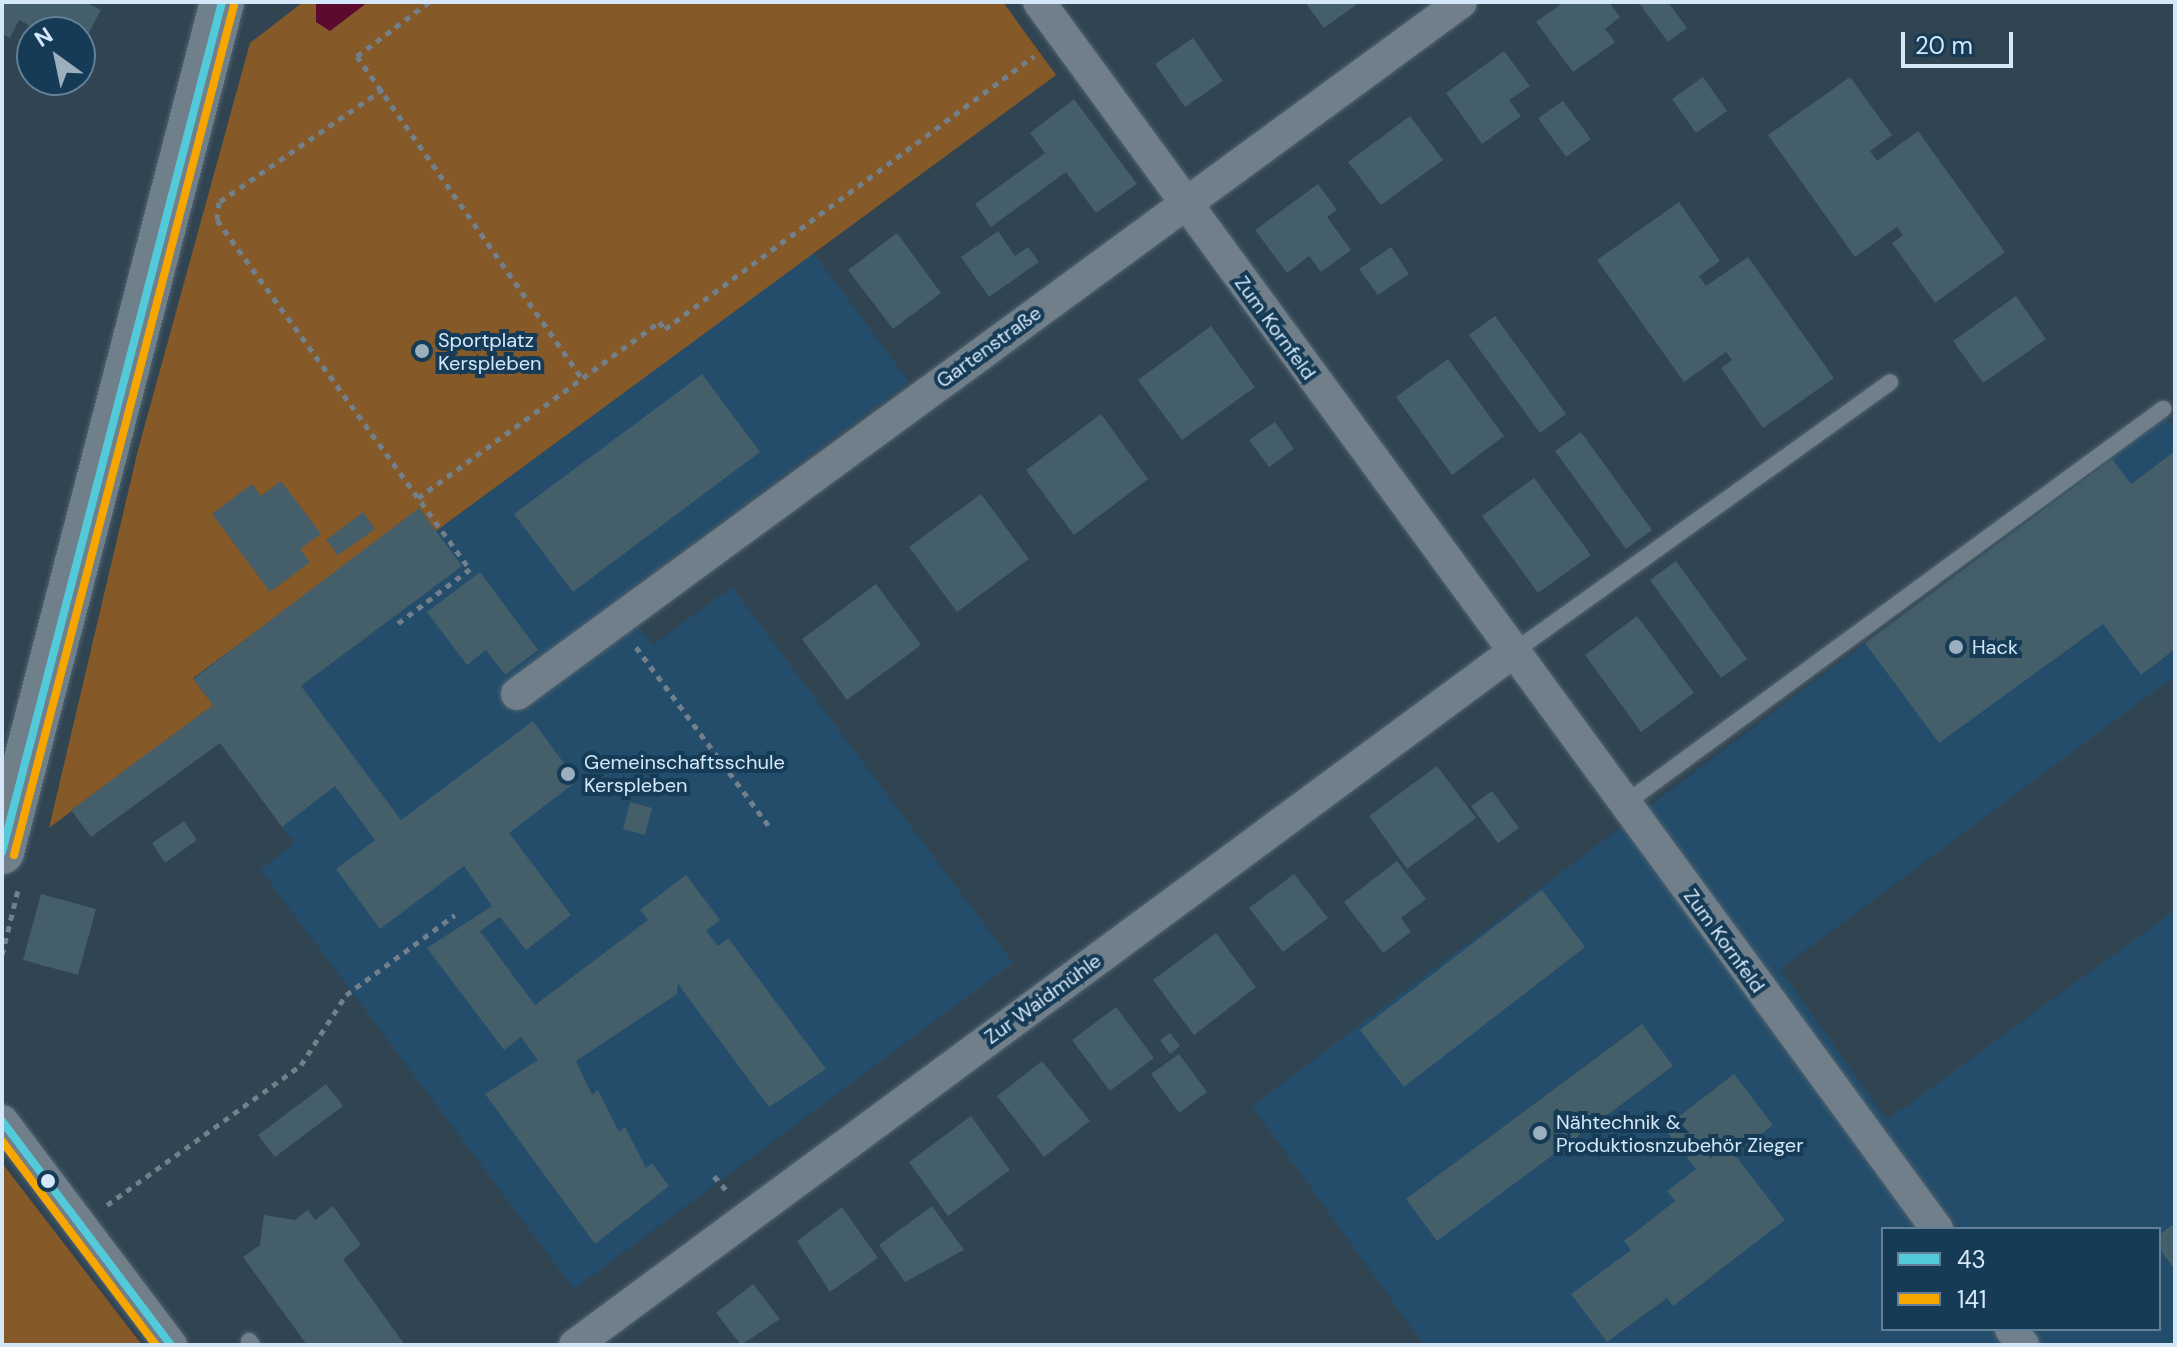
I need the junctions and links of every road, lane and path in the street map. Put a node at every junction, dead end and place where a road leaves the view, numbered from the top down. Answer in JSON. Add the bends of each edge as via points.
{"nodes":[{"id":1,"x":222,"y":2,"type":"edge"},
{"id":2,"x":429,"y":2,"type":"edge"},
{"id":3,"x":1039,"y":2,"type":"edge"},
{"id":4,"x":1461,"y":2,"type":"edge"},
{"id":5,"x":1063,"y":35,"type":"junction"},
{"id":6,"x":383,"y":89,"type":"junction"},
{"id":7,"x":1184,"y":204,"type":"junction"},
{"id":8,"x":581,"y":377,"type":"junction"},
{"id":9,"x":1890,"y":382,"type":"dead end"},
{"id":10,"x":2163,"y":409,"type":"dead end"},
{"id":11,"x":418,"y":498,"type":"junction"},
{"id":12,"x":616,"y":621,"type":"junction"},
{"id":13,"x":396,"y":625,"type":"dead end"},
{"id":14,"x":1512,"y":653,"type":"junction"},
{"id":15,"x":517,"y":694,"type":"dead end"},
{"id":16,"x":1623,"y":805,"type":"junction"},
{"id":17,"x":768,"y":825,"type":"dead end"},
{"id":18,"x":2,"y":852,"type":"edge"},
{"id":19,"x":455,"y":915,"type":"dead end"},
{"id":20,"x":2,"y":1121,"type":"edge"},
{"id":21,"x":81,"y":1225,"type":"junction"},
{"id":22,"x":1936,"y":1227,"type":"edge"},
{"id":23,"x":171,"y":1345,"type":"edge"},
{"id":24,"x":575,"y":1345,"type":"edge"}],
"edges":[{"from":1,"to":18,"type":"main road"},
{"from":2,"to":6,"type":"path","via":[[357,56]]},
{"from":3,"to":5,"type":"street","name":"Zum Kornfeld"},
{"from":4,"to":7,"type":"street","name":"Gartenstraße"},
{"from":5,"to":7,"type":"street","name":"Zum Kornfeld"},
{"from":5,"to":8,"type":"path","via":[[665,329],[659,322]]},
{"from":6,"to":8,"type":"path"},
{"from":6,"to":11,"type":"path","via":[[219,202],[217,220]]},
{"from":7,"to":12,"type":"street","name":"Gartenstraße"},
{"from":7,"to":14,"type":"street","name":"Zum Kornfeld"},
{"from":8,"to":11,"type":"path"},
{"from":9,"to":14,"type":"lane"},
{"from":10,"to":16,"type":"lane"},
{"from":11,"to":13,"type":"path","via":[[470,569]]},
{"from":12,"to":15,"type":"street","name":"Gartenstraße"},
{"from":12,"to":17,"type":"path"},
{"from":14,"to":16,"type":"street","name":"Zum Kornfeld"},
{"from":14,"to":24,"type":"street","name":"Zur Waidmühle"},
{"from":16,"to":22,"type":"street","name":"Zum Kornfeld"},
{"from":19,"to":21,"type":"path","via":[[346,995],[301,1065]]},
{"from":20,"to":21,"type":"street"},
{"from":21,"to":23,"type":"street"}]}
